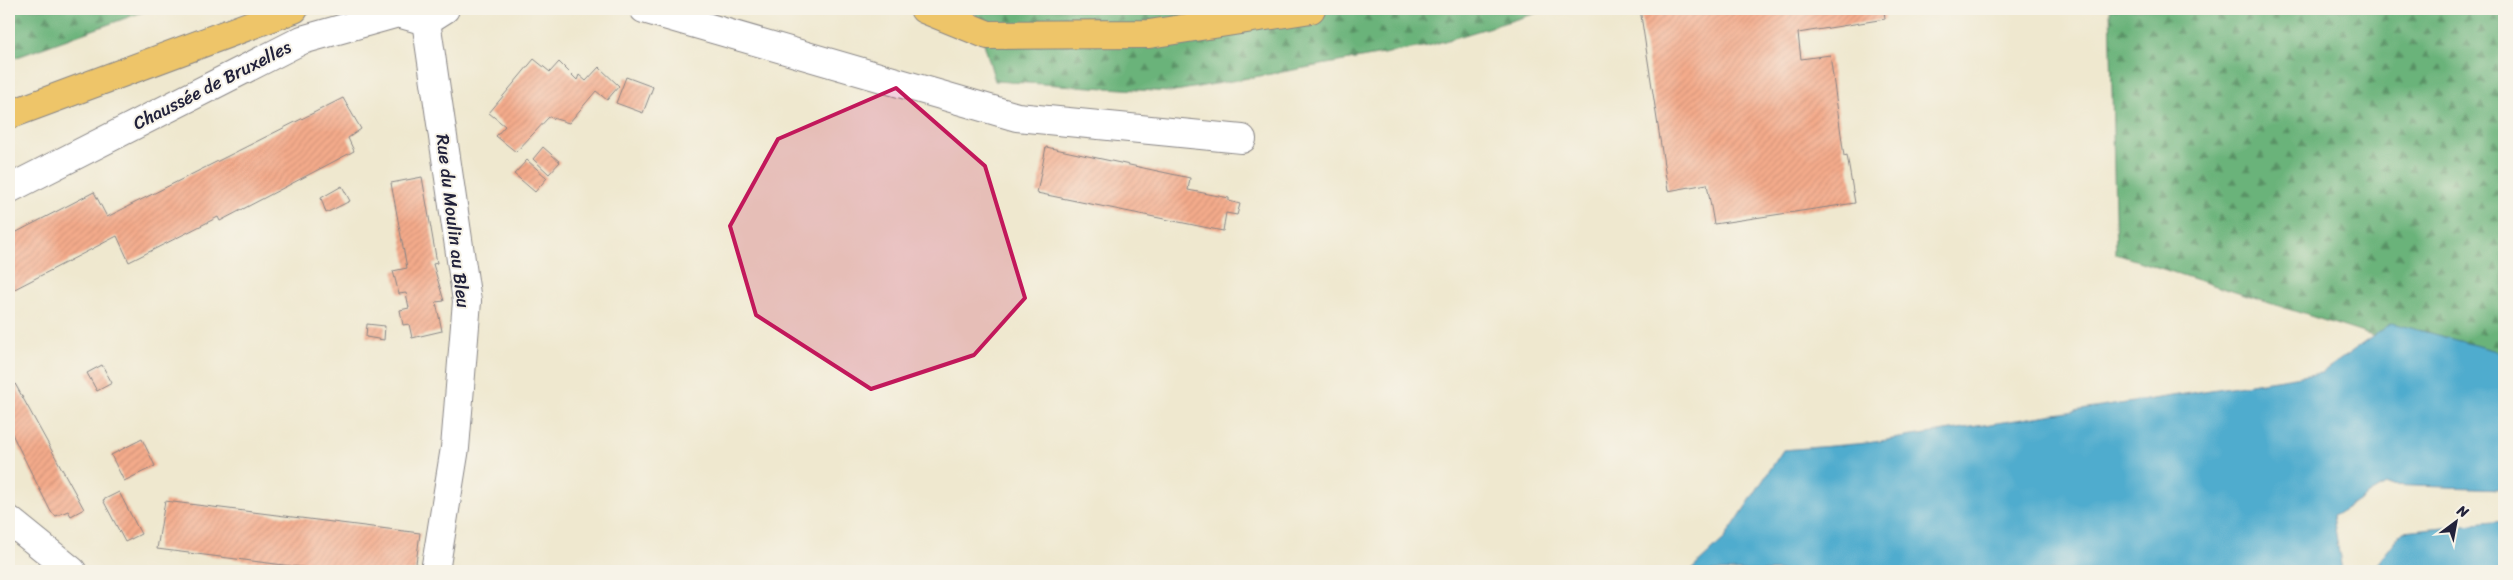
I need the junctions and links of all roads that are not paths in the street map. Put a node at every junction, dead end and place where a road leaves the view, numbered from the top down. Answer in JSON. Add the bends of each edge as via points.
{"nodes":[{"id":1,"x":294,"y":9,"type":"edge"},
{"id":2,"x":644,"y":9,"type":"edge"},
{"id":3,"x":924,"y":9,"type":"edge"},
{"id":4,"x":1311,"y":9,"type":"edge"},
{"id":5,"x":435,"y":15,"type":"edge"},
{"id":6,"x":9,"y":115,"type":"edge"},
{"id":7,"x":1242,"y":139,"type":"dead end"},
{"id":8,"x":9,"y":189,"type":"edge"},
{"id":9,"x":9,"y":520,"type":"edge"},
{"id":10,"x":72,"y":571,"type":"edge"},
{"id":11,"x":435,"y":571,"type":"edge"}],
"edges":[{"from":1,"to":6,"type":"main road","name":"Chaussée de Bruxelles"},
{"from":2,"to":7,"type":"street","via":[[1017,117]]},
{"from":3,"to":4,"type":"main road","via":[[988,35],[1149,34]]},
{"from":5,"to":8,"type":"street","name":"Chaussée de Bruxelles","via":[[398,13],[302,40]]},
{"from":5,"to":11,"type":"street","name":"Rue du Moulin au Bleu","via":[[467,301],[455,448]]},
{"from":9,"to":10,"type":"street"}]}
